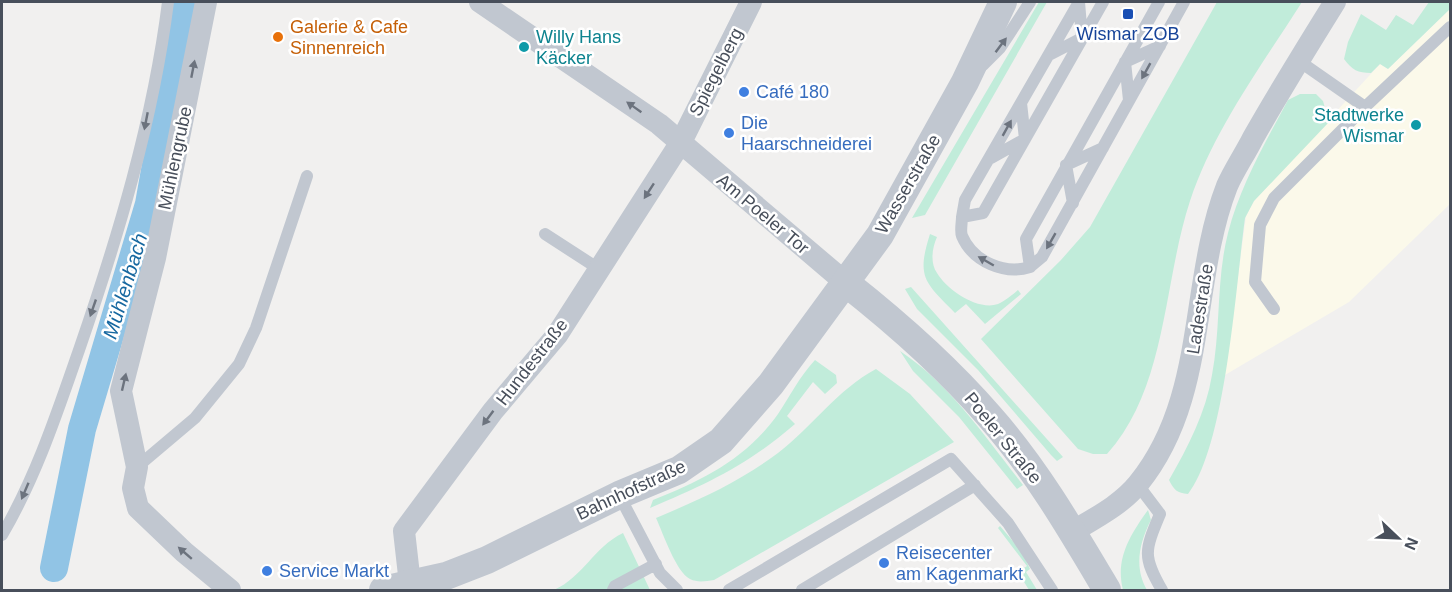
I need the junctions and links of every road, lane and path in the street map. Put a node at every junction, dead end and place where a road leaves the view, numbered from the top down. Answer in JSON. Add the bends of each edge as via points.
{"nodes":[{"id":1,"x":168,"y":2,"type":"edge"},
{"id":2,"x":206,"y":2,"type":"edge"},
{"id":3,"x":481,"y":2,"type":"edge"},
{"id":4,"x":751,"y":2,"type":"edge"},
{"id":5,"x":1003,"y":2,"type":"edge"},
{"id":6,"x":1030,"y":2,"type":"edge"},
{"id":7,"x":1079,"y":2,"type":"edge"},
{"id":8,"x":1103,"y":2,"type":"edge"},
{"id":9,"x":1159,"y":2,"type":"edge"},
{"id":10,"x":1184,"y":2,"type":"edge"},
{"id":11,"x":1335,"y":2,"type":"edge"},
{"id":12,"x":1450,"y":27,"type":"edge"},
{"id":13,"x":1082,"y":38,"type":"junction"},
{"id":14,"x":1160,"y":46,"type":"junction"},
{"id":15,"x":1049,"y":55,"type":"junction"},
{"id":16,"x":1299,"y":61,"type":"junction"},
{"id":17,"x":1125,"y":62,"type":"junction"},
{"id":18,"x":965,"y":82,"type":"junction"},
{"id":19,"x":1129,"y":100,"type":"junction"},
{"id":20,"x":1021,"y":103,"type":"junction"},
{"id":21,"x":1365,"y":107,"type":"junction"},
{"id":22,"x":1025,"y":139,"type":"junction"},
{"id":23,"x":681,"y":142,"type":"junction"},
{"id":24,"x":1103,"y":148,"type":"junction"},
{"id":25,"x":990,"y":158,"type":"junction"},
{"id":26,"x":1066,"y":165,"type":"junction"},
{"id":27,"x":307,"y":177,"type":"dead end"},
{"id":28,"x":1073,"y":203,"type":"junction"},
{"id":29,"x":962,"y":217,"type":"junction"},
{"id":30,"x":545,"y":234,"type":"dead end"},
{"id":31,"x":1030,"y":267,"type":"junction"},
{"id":32,"x":599,"y":269,"type":"junction"},
{"id":33,"x":846,"y":283,"type":"junction"},
{"id":34,"x":1274,"y":309,"type":"dead end"},
{"id":35,"x":137,"y":467,"type":"junction"},
{"id":36,"x":975,"y":485,"type":"junction"},
{"id":37,"x":1138,"y":485,"type":"junction"},
{"id":38,"x":619,"y":495,"type":"junction"},
{"id":39,"x":1072,"y":532,"type":"junction"},
{"id":40,"x":2,"y":535,"type":"edge"},
{"id":41,"x":656,"y":564,"type":"junction"},
{"id":42,"x":397,"y":587,"type":"edge"},
{"id":43,"x":230,"y":591,"type":"edge"},
{"id":44,"x":613,"y":591,"type":"edge"},
{"id":45,"x":677,"y":591,"type":"edge"},
{"id":46,"x":729,"y":591,"type":"edge"},
{"id":47,"x":802,"y":591,"type":"edge"},
{"id":48,"x":1052,"y":591,"type":"edge"},
{"id":49,"x":1107,"y":591,"type":"edge"},
{"id":50,"x":1162,"y":591,"type":"edge"}],
"edges":[{"from":1,"to":40,"type":"lane","name":"Mühlengrube","one_way":true,"via":[[142,138],[115,245],[25,493]]},
{"from":35,"to":2,"type":"street","name":"Mühlengrube","one_way":true,"via":[[121,391],[155,258]]},
{"from":23,"to":3,"type":"street","name":"Am Poeler Tor","one_way":true,"via":[[632,104]]},
{"from":4,"to":23,"type":"street","name":"Spiegelberg"},
{"from":5,"to":18,"type":"street","name":"Wasserstraße"},
{"from":18,"to":6,"type":"lane","name":"Wasserstraße","one_way":true,"via":[[1000,48]]},
{"from":7,"to":13,"type":"lane"},
{"from":7,"to":15,"type":"lane"},
{"from":8,"to":13,"type":"lane"},
{"from":9,"to":17,"type":"lane"},
{"from":10,"to":14,"type":"lane"},
{"from":11,"to":16,"type":"street","name":"Ladestraße"},
{"from":12,"to":21,"type":"lane"},
{"from":13,"to":15,"type":"lane"},
{"from":13,"to":22,"type":"lane"},
{"from":14,"to":17,"type":"lane"},
{"from":14,"to":19,"type":"lane","one_way":true},
{"from":15,"to":20,"type":"lane"},
{"from":16,"to":21,"type":"lane"},
{"from":16,"to":37,"type":"street","name":"Ladestraße","via":[[1228,184],[1213,228],[1180,409],[1160,453]]},
{"from":17,"to":19,"type":"lane"},
{"from":17,"to":26,"type":"lane"},
{"from":18,"to":33,"type":"street","name":"Wasserstraße","via":[[880,235]]},
{"from":19,"to":24,"type":"lane"},
{"from":20,"to":22,"type":"lane"},
{"from":25,"to":20,"type":"lane","one_way":true},
{"from":21,"to":34,"type":"lane","via":[[1274,198],[1260,225],[1255,282]]},
{"from":22,"to":25,"type":"lane"},
{"from":22,"to":29,"type":"lane","via":[[983,213]]},
{"from":23,"to":32,"type":"street","name":"Hundestraße","one_way":true},
{"from":23,"to":33,"type":"street","name":"Am Poeler Tor"},
{"from":24,"to":26,"type":"lane"},
{"from":24,"to":28,"type":"lane"},
{"from":25,"to":29,"type":"lane","via":[[966,200]]},
{"from":26,"to":28,"type":"lane"},
{"from":26,"to":31,"type":"lane","via":[[1026,239]]},
{"from":27,"to":35,"type":"lane","via":[[256,328],[239,364],[195,418]]},
{"from":28,"to":31,"type":"lane","one_way":true,"via":[[1042,257]]},
{"from":31,"to":29,"type":"lane","one_way":true,"via":[[1007,270],[973,252],[961,235]]},
{"from":30,"to":32,"type":"lane"},
{"from":32,"to":42,"type":"street","name":"Hundestraße","one_way":true,"via":[[557,335],[493,411],[404,531]]},
{"from":33,"to":38,"type":"street","name":"Bahnhofstraße","via":[[771,384],[721,441],[679,470]]},
{"from":33,"to":39,"type":"street","name":"Poeler Straße","via":[[907,332],[989,415]]},
{"from":43,"to":35,"type":"street","name":"Mühlengrube","one_way":true,"via":[[138,508],[133,488]]},
{"from":36,"to":46,"type":"lane","via":[[951,459]]},
{"from":36,"to":47,"type":"lane"},
{"from":36,"to":48,"type":"lane","via":[[1008,522]]},
{"from":37,"to":39,"type":"street","name":"Ladestraße","via":[[1110,509]]},
{"from":37,"to":50,"type":"lane","via":[[1160,514],[1148,543],[1148,566]]},
{"from":38,"to":41,"type":"lane"},
{"from":38,"to":42,"type":"street","name":"Bahnhofstraße","via":[[487,560],[446,576]]},
{"from":39,"to":49,"type":"street","name":"Poeler Straße"},
{"from":41,"to":44,"type":"lane","via":[[615,586]]},
{"from":41,"to":45,"type":"lane"}]}
